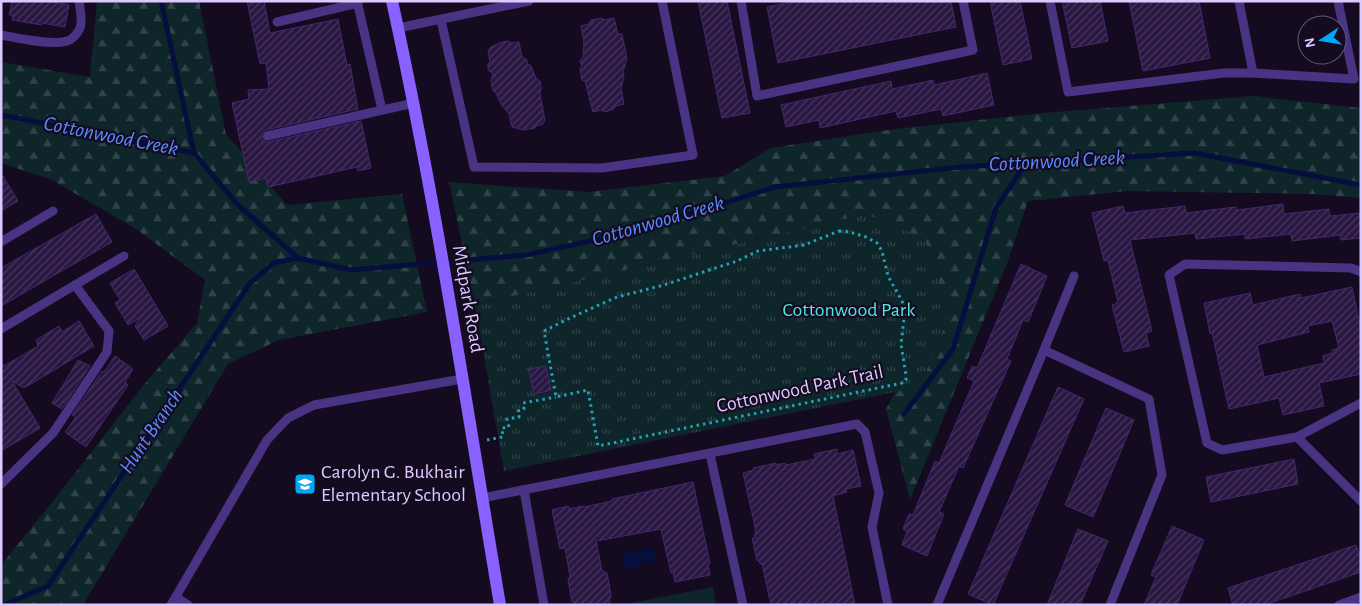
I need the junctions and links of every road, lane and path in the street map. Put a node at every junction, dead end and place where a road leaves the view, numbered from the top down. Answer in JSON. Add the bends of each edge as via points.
{"nodes":[{"id":1,"x":79,"y":1,"type":"edge"},
{"id":2,"x":392,"y":1,"type":"edge"},
{"id":3,"x":528,"y":1,"type":"edge"},
{"id":4,"x":662,"y":1,"type":"edge"},
{"id":5,"x":741,"y":1,"type":"edge"},
{"id":6,"x":963,"y":1,"type":"edge"},
{"id":7,"x":1050,"y":1,"type":"edge"},
{"id":8,"x":1239,"y":1,"type":"edge"},
{"id":9,"x":1338,"y":1,"type":"edge"},
{"id":10,"x":358,"y":2,"type":"edge"},
{"id":11,"x":441,"y":20,"type":"junction"},
{"id":12,"x":277,"y":22,"type":"dead end"},
{"id":13,"x":398,"y":28,"type":"junction"},
{"id":14,"x":1,"y":35,"type":"edge"},
{"id":15,"x":1253,"y":73,"type":"junction"},
{"id":16,"x":414,"y":103,"type":"junction"},
{"id":17,"x":382,"y":110,"type":"junction"},
{"id":18,"x":267,"y":136,"type":"dead end"},
{"id":19,"x":53,"y":211,"type":"dead end"},
{"id":20,"x":1,"y":242,"type":"edge"},
{"id":21,"x":124,"y":256,"type":"dead end"},
{"id":22,"x":1361,"y":272,"type":"edge"},
{"id":23,"x":1074,"y":276,"type":"dead end"},
{"id":24,"x":75,"y":285,"type":"junction"},
{"id":25,"x":1,"y":329,"type":"edge"},
{"id":26,"x":1044,"y":350,"type":"junction"},
{"id":27,"x":462,"y":380,"type":"junction"},
{"id":28,"x":556,"y":396,"type":"junction"},
{"id":29,"x":1361,"y":403,"type":"edge"},
{"id":30,"x":1297,"y":437,"type":"junction"},
{"id":31,"x":487,"y":440,"type":"dead end"},
{"id":32,"x":710,"y":454,"type":"junction"},
{"id":33,"x":1,"y":484,"type":"edge"},
{"id":34,"x":524,"y":490,"type":"junction"},
{"id":35,"x":482,"y":498,"type":"junction"},
{"id":36,"x":1361,"y":501,"type":"edge"},
{"id":37,"x":1361,"y":597,"type":"edge"},
{"id":38,"x":174,"y":601,"type":"edge"},
{"id":39,"x":188,"y":605,"type":"edge"},
{"id":40,"x":500,"y":605,"type":"edge"},
{"id":41,"x":544,"y":605,"type":"edge"},
{"id":42,"x":742,"y":605,"type":"edge"},
{"id":43,"x":888,"y":605,"type":"edge"},
{"id":44,"x":936,"y":605,"type":"edge"},
{"id":45,"x":1110,"y":605,"type":"edge"},
{"id":46,"x":1339,"y":605,"type":"edge"}],
"edges":[{"from":1,"to":14,"type":"lane","via":[[82,22],[78,34],[67,41],[49,42]]},
{"from":2,"to":13,"type":"street","name":"Midpark Road"},
{"from":3,"to":11,"type":"lane"},
{"from":4,"to":11,"type":"lane","via":[[693,155],[602,168],[474,167]]},
{"from":5,"to":6,"type":"lane","via":[[757,96],[973,50]]},
{"from":7,"to":15,"type":"lane","via":[[1068,92],[1224,73]]},
{"from":8,"to":15,"type":"lane"},
{"from":9,"to":15,"type":"lane","via":[[1354,79]]},
{"from":10,"to":12,"type":"lane"},
{"from":10,"to":17,"type":"lane"},
{"from":11,"to":13,"type":"lane"},
{"from":13,"to":16,"type":"street","name":"Midpark Road"},
{"from":16,"to":17,"type":"lane"},
{"from":16,"to":27,"type":"street","name":"Midpark Road"},
{"from":17,"to":18,"type":"lane"},
{"from":19,"to":20,"type":"lane"},
{"from":21,"to":24,"type":"lane"},
{"from":22,"to":30,"type":"lane","via":[[1351,268],[1185,264],[1169,276],[1207,442],[1222,450]]},
{"from":23,"to":26,"type":"lane"},
{"from":24,"to":25,"type":"lane"},
{"from":24,"to":33,"type":"lane","via":[[109,331],[107,352],[53,433]]},
{"from":26,"to":44,"type":"lane"},
{"from":26,"to":45,"type":"lane","via":[[1149,399],[1162,475]]},
{"from":27,"to":35,"type":"street","name":"Midpark Road"},
{"from":27,"to":38,"type":"lane","via":[[314,405],[288,418],[267,440]]},
{"from":28,"to":28,"type":"path","name":"Cottonwood Park Trail","via":[[544,331],[617,297],[664,286],[758,251],[804,245],[839,231],[858,234],[877,243],[888,276],[905,310],[902,344],[906,380],[902,383],[598,446],[588,390]]},
{"from":28,"to":31,"type":"path","via":[[523,403],[524,409],[518,411],[519,417],[507,420],[509,427],[502,428],[503,437]]},
{"from":29,"to":30,"type":"lane"},
{"from":30,"to":36,"type":"lane"},
{"from":32,"to":34,"type":"lane"},
{"from":32,"to":42,"type":"lane"},
{"from":32,"to":43,"type":"lane","via":[[856,424],[865,432],[879,493],[872,527]]},
{"from":34,"to":35,"type":"lane"},
{"from":34,"to":41,"type":"lane"},
{"from":35,"to":40,"type":"street","name":"Midpark Road"},
{"from":37,"to":46,"type":"lane"},
{"from":38,"to":39,"type":"lane"}]}
